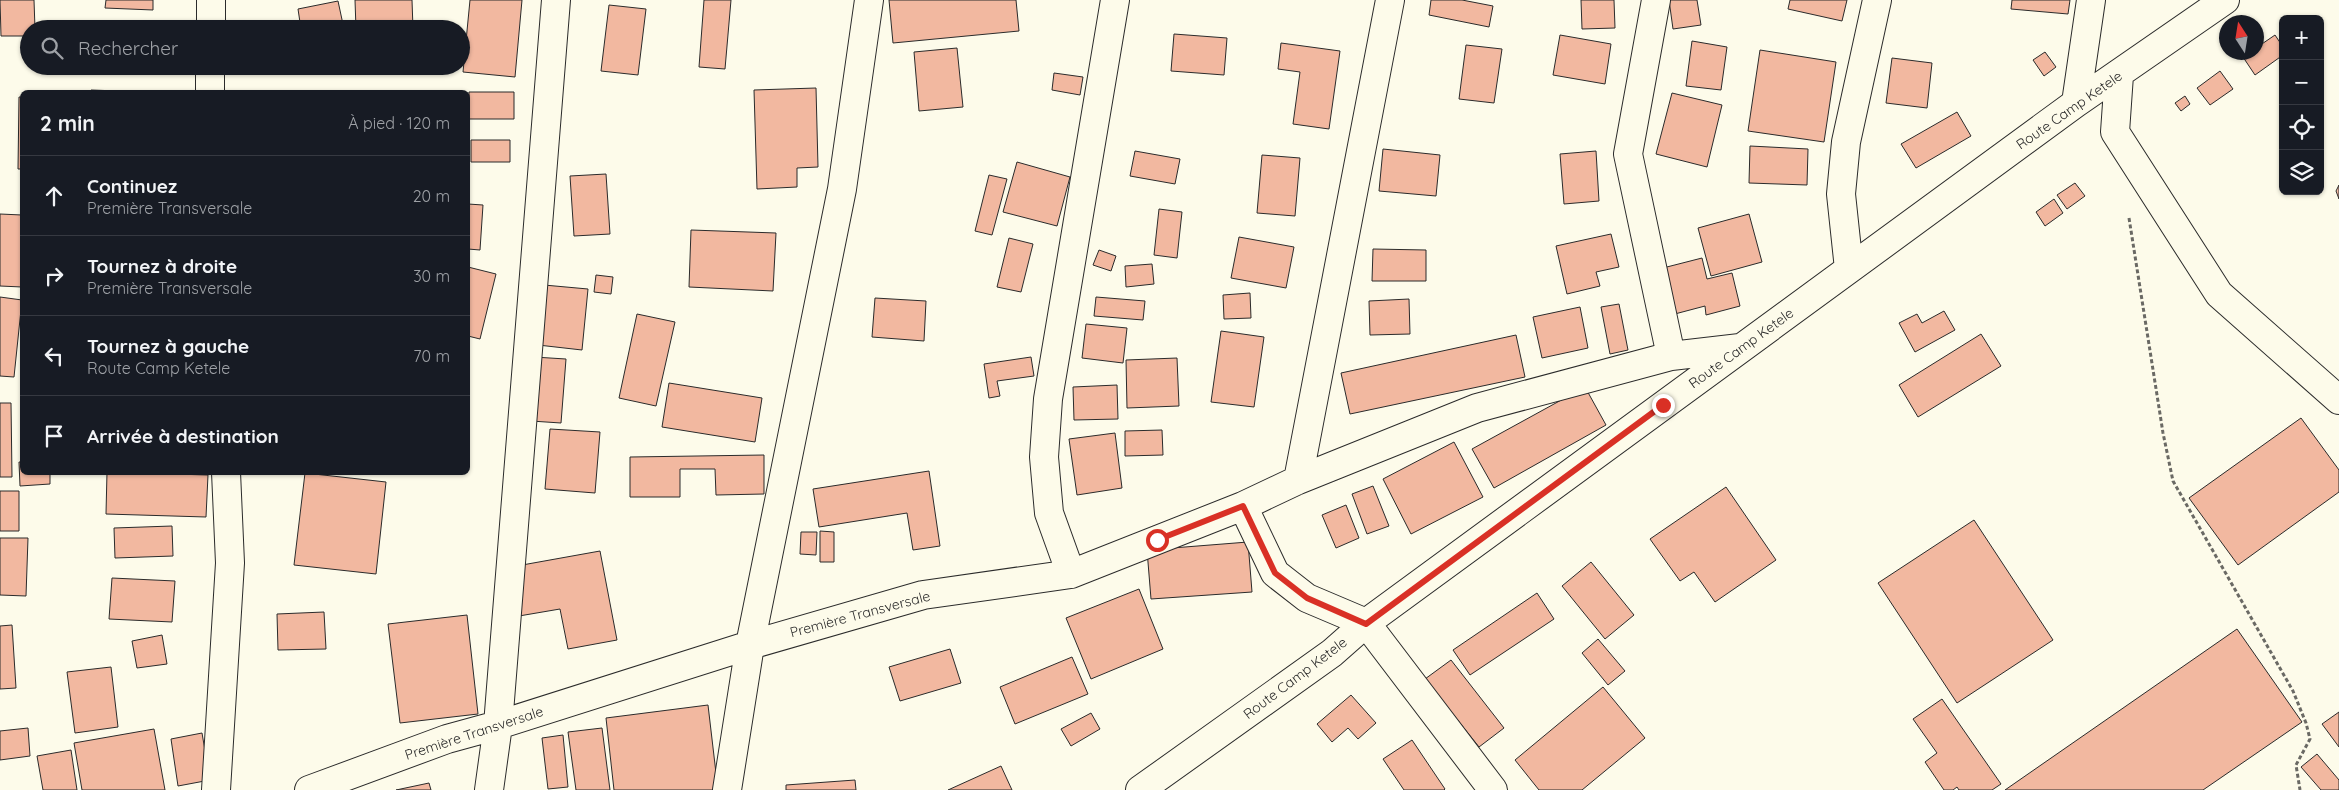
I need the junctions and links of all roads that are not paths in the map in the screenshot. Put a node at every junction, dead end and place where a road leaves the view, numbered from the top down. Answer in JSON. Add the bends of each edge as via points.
{"nodes":[{"id":1,"x":211,"y":0,"type":"edge"},
{"id":2,"x":556,"y":0,"type":"edge"},
{"id":3,"x":869,"y":0,"type":"edge"},
{"id":4,"x":1115,"y":0,"type":"edge"},
{"id":5,"x":1390,"y":0,"type":"edge"},
{"id":6,"x":1656,"y":0,"type":"edge"},
{"id":7,"x":1877,"y":0,"type":"edge"},
{"id":8,"x":2091,"y":0,"type":"edge"},
{"id":9,"x":2225,"y":0,"type":"edge"},
{"id":10,"x":211,"y":20,"type":"edge"},
{"id":11,"x":210,"y":75,"type":"edge"},
{"id":12,"x":2119,"y":75,"type":"junction"},
{"id":13,"x":210,"y":90,"type":"edge"},
{"id":14,"x":2076,"y":103,"type":"junction"},
{"id":15,"x":1849,"y":269,"type":"junction"},
{"id":16,"x":1741,"y":348,"type":"junction"},
{"id":17,"x":1671,"y":356,"type":"junction"},
{"id":18,"x":2339,"y":400,"type":"edge"},
{"id":19,"x":226,"y":475,"type":"edge"},
{"id":20,"x":1298,"y":480,"type":"junction"},
{"id":21,"x":1243,"y":506,"type":"junction"},
{"id":22,"x":1071,"y":574,"type":"junction"},
{"id":23,"x":1366,"y":624,"type":"junction"},
{"id":24,"x":750,"y":645,"type":"junction"},
{"id":25,"x":498,"y":725,"type":"junction"},
{"id":26,"x":216,"y":790,"type":"edge"},
{"id":27,"x":309,"y":790,"type":"edge"},
{"id":28,"x":489,"y":790,"type":"edge"},
{"id":29,"x":727,"y":790,"type":"edge"},
{"id":30,"x":1140,"y":790,"type":"edge"},
{"id":31,"x":1493,"y":790,"type":"edge"}],
"edges":[{"from":1,"to":10,"type":"street"},
{"from":2,"to":25,"type":"street"},
{"from":3,"to":24,"type":"street","via":[[842,189]]},
{"from":4,"to":22,"type":"street","via":[[1048,399],[1044,458],[1049,513]]},
{"from":5,"to":20,"type":"street"},
{"from":6,"to":17,"type":"street","via":[[1628,154]]},
{"from":7,"to":15,"type":"street","via":[[1846,142],[1841,194]]},
{"from":8,"to":14,"type":"street"},
{"from":9,"to":12,"type":"street","name":"Route Camp Ketele"},
{"from":11,"to":13,"type":"street"},
{"from":12,"to":14,"type":"street","name":"Route Camp Ketele"},
{"from":12,"to":18,"type":"street","via":[[2116,132],[2219,294]]},
{"from":14,"to":15,"type":"street","name":"Route Camp Ketele"},
{"from":15,"to":16,"type":"street","name":"Route Camp Ketele"},
{"from":16,"to":17,"type":"street","name":"Première Transversale"},
{"from":16,"to":23,"type":"street","name":"Route Camp Ketele"},
{"from":17,"to":20,"type":"street","name":"Première Transversale","via":[[1478,408]]},
{"from":19,"to":26,"type":"street","via":[[230,563]]},
{"from":20,"to":21,"type":"street","name":"Première Transversale"},
{"from":21,"to":22,"type":"street","name":"Première Transversale"},
{"from":21,"to":23,"type":"street","via":[[1275,573],[1307,598]]},
{"from":22,"to":24,"type":"street","name":"Première Transversale","via":[[923,595]]},
{"from":23,"to":30,"type":"street","name":"Route Camp Ketele","via":[[1332,653]]},
{"from":23,"to":31,"type":"street"},
{"from":24,"to":25,"type":"street","name":"Première Transversale"},
{"from":24,"to":29,"type":"street"},
{"from":25,"to":27,"type":"street","name":"Première Transversale","via":[[447,739]]},
{"from":25,"to":28,"type":"street"}]}
